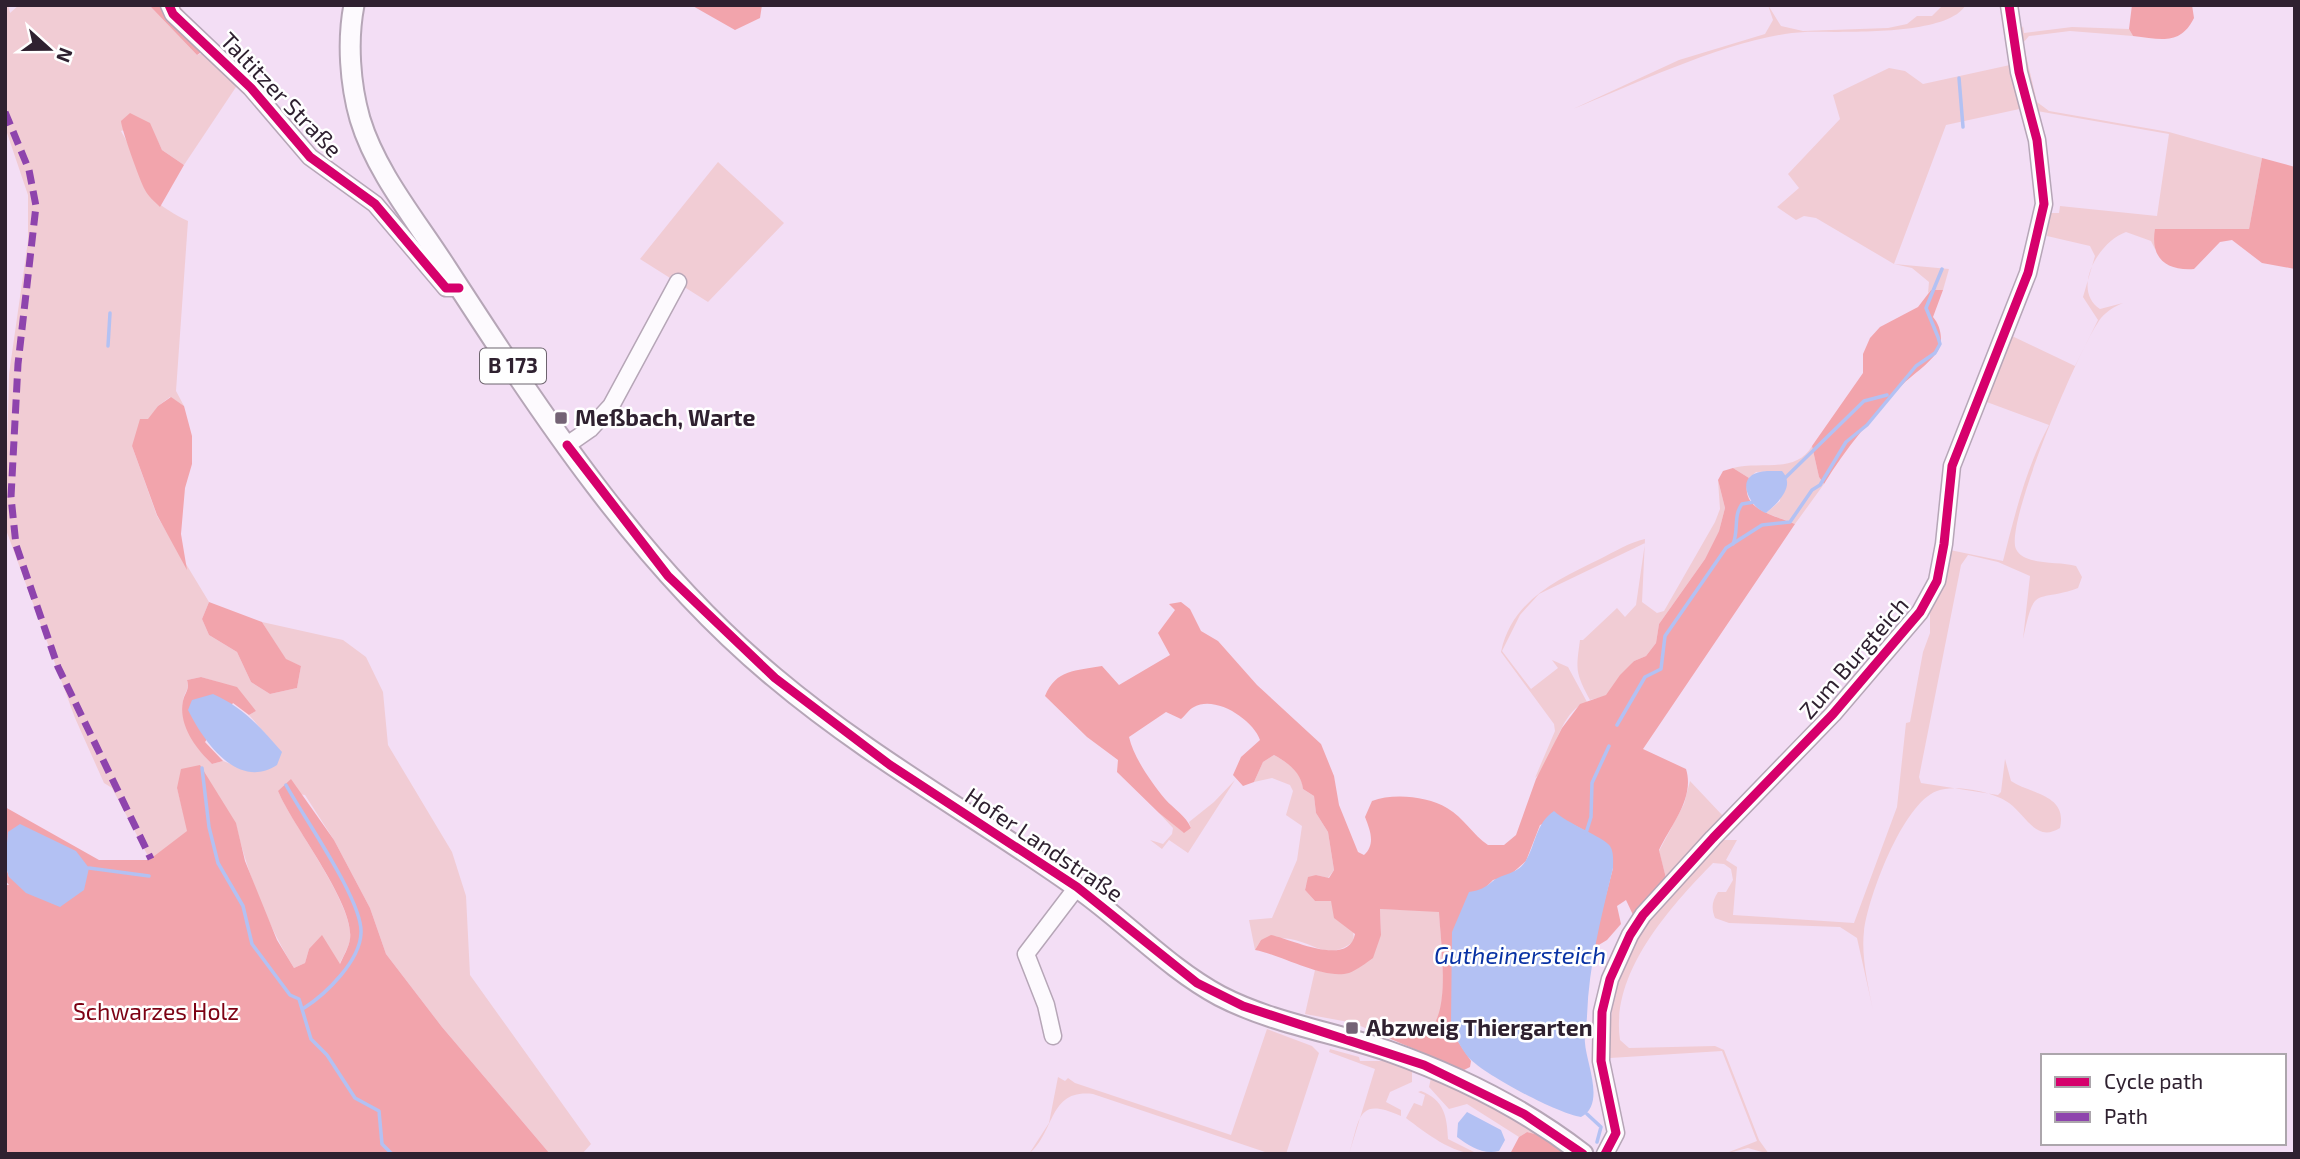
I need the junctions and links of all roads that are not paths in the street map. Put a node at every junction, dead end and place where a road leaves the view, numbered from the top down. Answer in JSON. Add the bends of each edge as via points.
{"nodes":[{"id":1,"x":169,"y":5,"type":"edge"},
{"id":2,"x":2009,"y":5,"type":"edge"},
{"id":3,"x":352,"y":9,"type":"edge"},
{"id":4,"x":678,"y":282,"type":"dead end"},
{"id":5,"x":460,"y":288,"type":"junction"},
{"id":6,"x":567,"y":445,"type":"junction"},
{"id":7,"x":1077,"y":887,"type":"junction"},
{"id":8,"x":1053,"y":1036,"type":"dead end"},
{"id":9,"x":1583,"y":1154,"type":"edge"},
{"id":10,"x":1605,"y":1154,"type":"edge"}],
"edges":[{"from":1,"to":5,"type":"street","name":"Taltitzer Straße","via":[[251,88],[310,157],[375,204],[446,288]]},
{"from":2,"to":10,"type":"street","name":"Zum Burgteich","via":[[2019,72],[2037,140],[2044,204],[2028,273],[1952,466],[1937,581],[1920,612],[1850,694],[1722,828],[1630,935],[1610,979],[1602,1012],[1601,1061],[1616,1133]]},
{"from":3,"to":5,"type":"main road","name":"Hofer Landstraße","number":"B 173","via":[[352,65],[360,121],[401,199]]},
{"from":4,"to":6,"type":"street","via":[[611,406]]},
{"from":5,"to":6,"type":"main road","name":"Hofer Landstraße","number":"B 173"},
{"from":6,"to":7,"type":"main road","name":"Hofer Landstraße","number":"B 173","via":[[668,576],[775,678],[890,765]]},
{"from":7,"to":8,"type":"street","via":[[1026,954]]},
{"from":7,"to":9,"type":"main road","name":"Hofer Landstraße","number":"B 173","via":[[1181,971],[1223,998],[1424,1065],[1524,1114]]}]}
